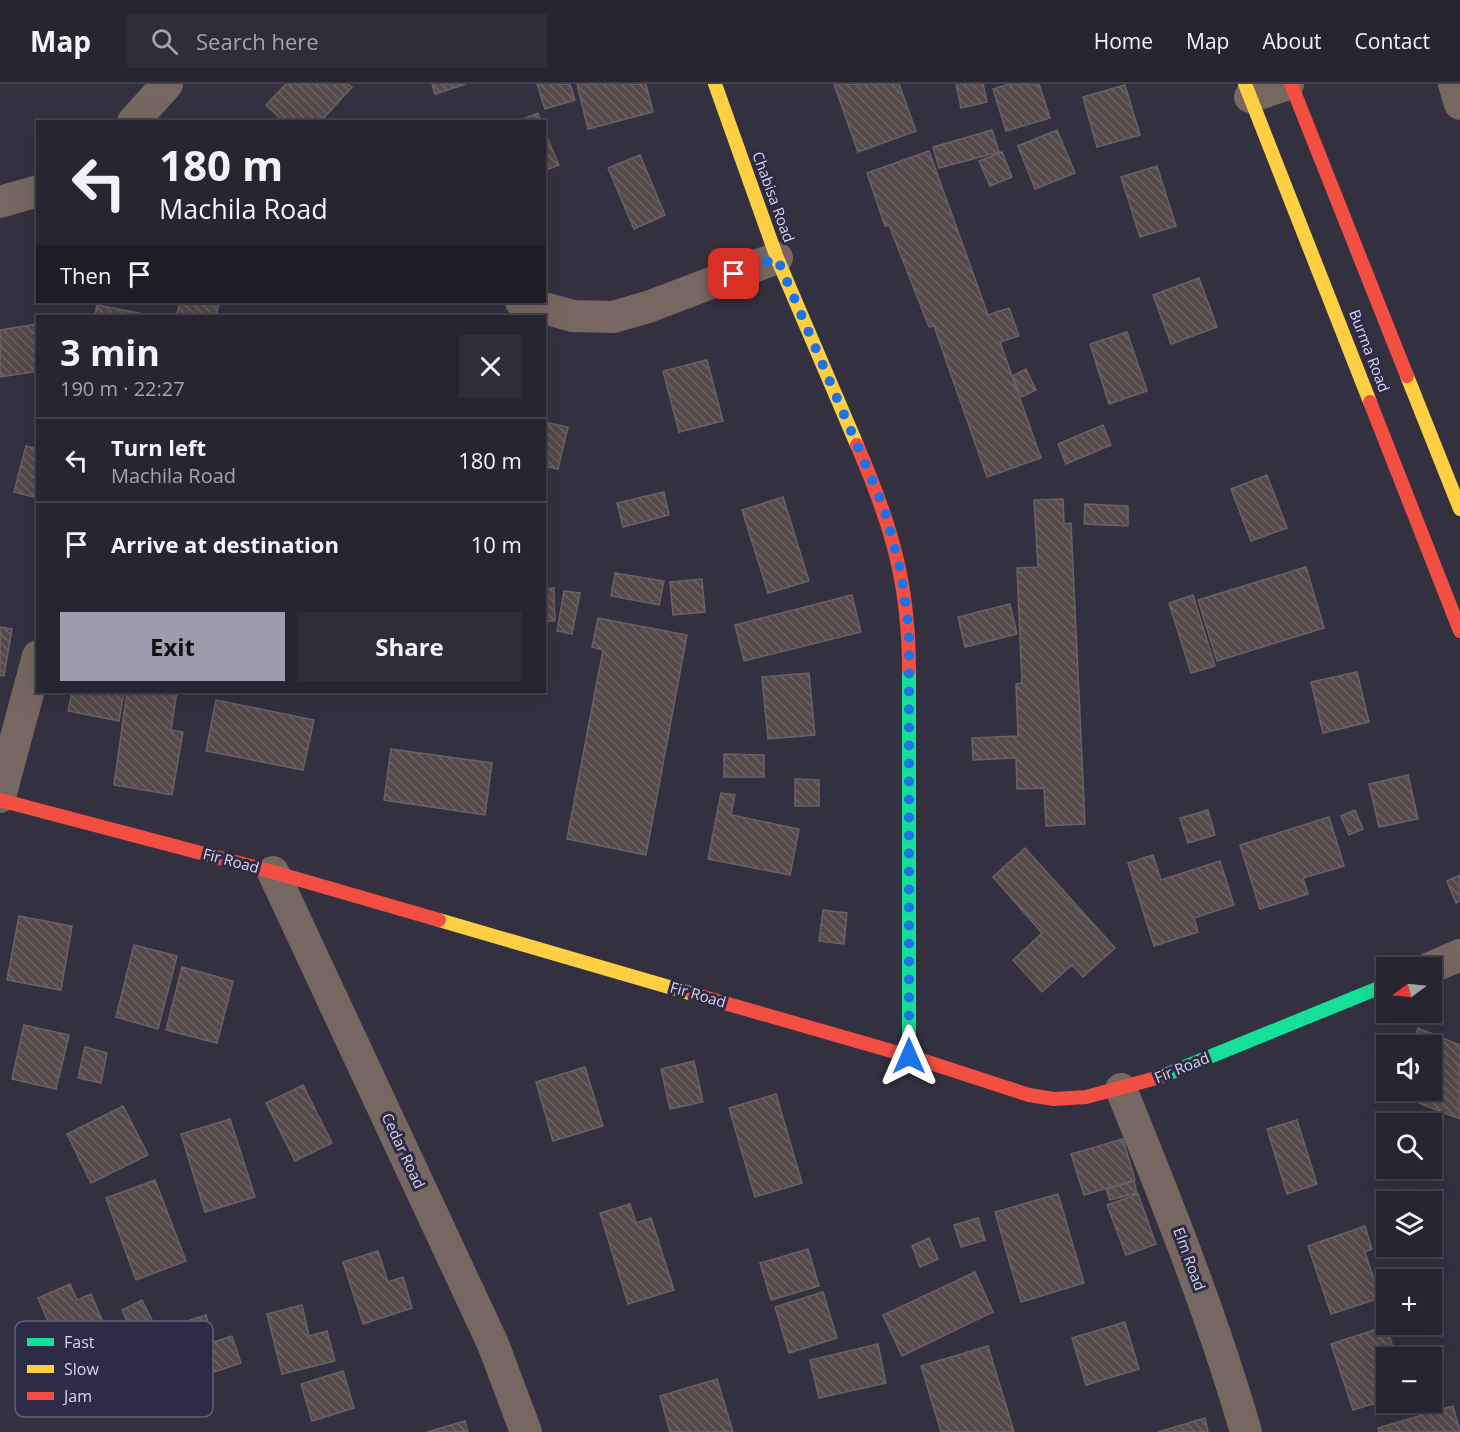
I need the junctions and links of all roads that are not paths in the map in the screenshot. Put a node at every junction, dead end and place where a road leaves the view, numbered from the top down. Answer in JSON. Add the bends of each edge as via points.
{"nodes":[{"id":1,"x":167,"y":84,"type":"edge"},
{"id":2,"x":715,"y":84,"type":"edge"},
{"id":3,"x":1289,"y":84,"type":"edge"},
{"id":4,"x":1454,"y":84,"type":"edge"},
{"id":5,"x":1247,"y":91,"type":"edge"},
{"id":6,"x":1460,"y":104,"type":"edge"},
{"id":7,"x":135,"y":120,"type":"edge"},
{"id":8,"x":36,"y":192,"type":"edge"},
{"id":9,"x":0,"y":202,"type":"edge"},
{"id":10,"x":777,"y":258,"type":"junction"},
{"id":11,"x":525,"y":303,"type":"edge"},
{"id":12,"x":1460,"y":509,"type":"edge"},
{"id":13,"x":1460,"y":631,"type":"edge"},
{"id":14,"x":36,"y":664,"type":"edge"},
{"id":15,"x":0,"y":799,"type":"edge"},
{"id":16,"x":273,"y":872,"type":"junction"},
{"id":17,"x":1460,"y":955,"type":"edge"},
{"id":18,"x":1442,"y":963,"type":"edge"},
{"id":19,"x":1376,"y":989,"type":"edge"},
{"id":20,"x":909,"y":1056,"type":"junction"},
{"id":21,"x":1121,"y":1089,"type":"junction"},
{"id":22,"x":526,"y":1432,"type":"edge"},
{"id":23,"x":1246,"y":1432,"type":"edge"}],
"edges":[{"from":1,"to":7,"type":"street"},
{"from":2,"to":10,"type":"street","name":"Chabisa Road"},
{"from":3,"to":5,"type":"street"},
{"from":3,"to":12,"type":"street","name":"Burma Road"},
{"from":4,"to":6,"type":"street"},
{"from":5,"to":13,"type":"street","name":"Burma Road"},
{"from":8,"to":9,"type":"street"},
{"from":10,"to":11,"type":"street","via":[[648,308],[613,317],[573,316]]},
{"from":10,"to":20,"type":"street","name":"Chabisa Road","via":[[884,508],[901,572],[909,630]]},
{"from":14,"to":15,"type":"street"},
{"from":15,"to":16,"type":"street","name":"Fir Road"},
{"from":16,"to":20,"type":"street","name":"Fir Road"},
{"from":16,"to":22,"type":"street","name":"Cedar Road","via":[[493,1344]]},
{"from":17,"to":18,"type":"street"},
{"from":19,"to":21,"type":"street","name":"Fir Road"},
{"from":20,"to":21,"type":"street","name":"Fir Road","via":[[1054,1100]]},
{"from":21,"to":23,"type":"street","name":"Elm Road","via":[[1182,1237]]}]}
